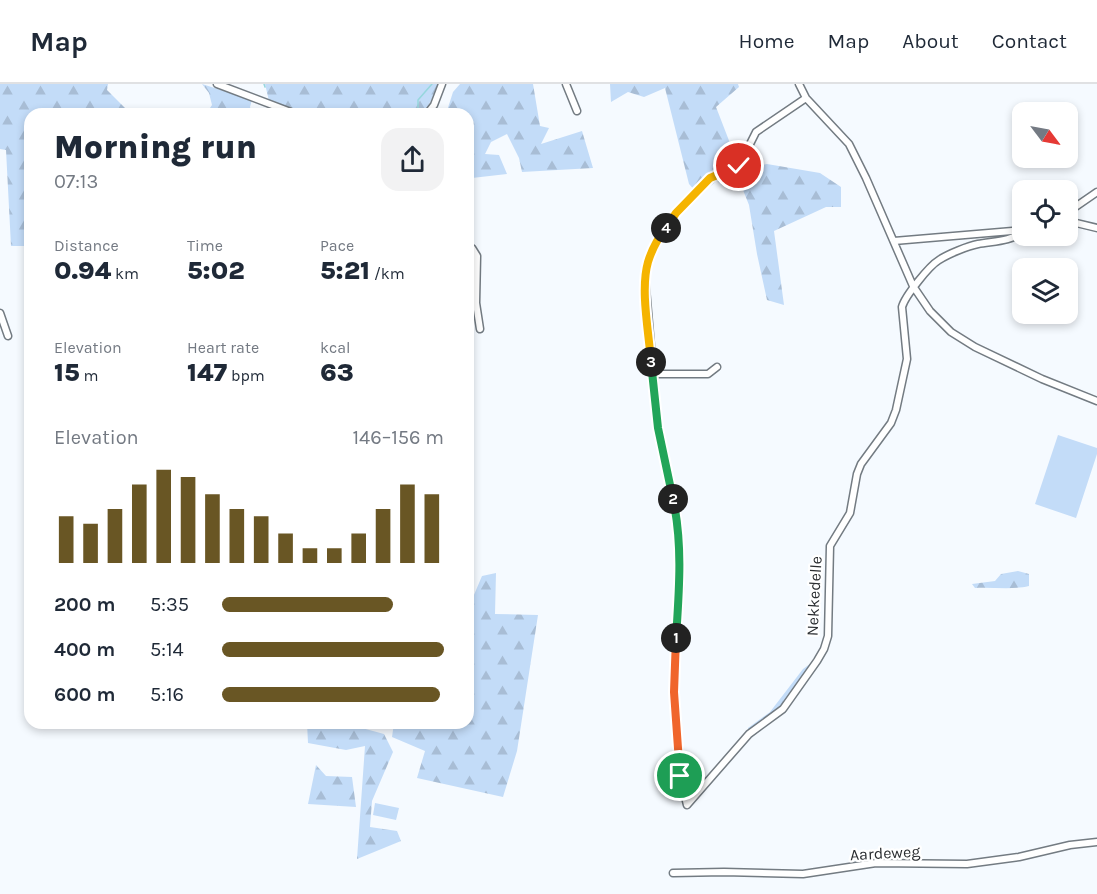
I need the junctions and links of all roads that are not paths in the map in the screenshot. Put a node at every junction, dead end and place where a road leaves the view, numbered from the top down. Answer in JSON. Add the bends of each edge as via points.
{"nodes":[{"id":1,"x":216,"y":84,"type":"edge"},
{"id":2,"x":442,"y":84,"type":"edge"},
{"id":3,"x":566,"y":84,"type":"edge"},
{"id":4,"x":799,"y":84,"type":"edge"},
{"id":5,"x":806,"y":98,"type":"junction"},
{"id":6,"x":280,"y":108,"type":"edge"},
{"id":7,"x":432,"y":108,"type":"edge"},
{"id":8,"x":577,"y":111,"type":"dead end"},
{"id":9,"x":1097,"y":192,"type":"edge"},
{"id":10,"x":1078,"y":205,"type":"edge"},
{"id":11,"x":1078,"y":223,"type":"edge"},
{"id":12,"x":1097,"y":228,"type":"edge"},
{"id":13,"x":1012,"y":232,"type":"edge"},
{"id":14,"x":1012,"y":238,"type":"edge"},
{"id":15,"x":894,"y":241,"type":"junction"},
{"id":16,"x":474,"y":251,"type":"edge"},
{"id":17,"x":913,"y":286,"type":"junction"},
{"id":18,"x":0,"y":313,"type":"edge"},
{"id":19,"x":480,"y":329,"type":"dead end"},
{"id":20,"x":8,"y":336,"type":"dead end"},
{"id":21,"x":717,"y":367,"type":"dead end"},
{"id":22,"x":652,"y":374,"type":"junction"},
{"id":23,"x":1097,"y":401,"type":"edge"},
{"id":24,"x":1097,"y":842,"type":"edge"},
{"id":25,"x":673,"y":873,"type":"dead end"}],
"edges":[{"from":1,"to":6,"type":"street"},
{"from":2,"to":7,"type":"street"},
{"from":3,"to":8,"type":"street"},
{"from":4,"to":5,"type":"street"},
{"from":5,"to":15,"type":"street","via":[[849,144]]},
{"from":5,"to":22,"type":"street","via":[[756,132],[739,166],[710,178],[676,213],[658,239],[645,277]]},
{"from":9,"to":10,"type":"street"},
{"from":11,"to":12,"type":"street"},
{"from":13,"to":15,"type":"street"},
{"from":14,"to":17,"type":"street","via":[[976,244],[941,258]]},
{"from":15,"to":17,"type":"street"},
{"from":16,"to":19,"type":"street"},
{"from":17,"to":22,"type":"street","name":"Nekkedelle","via":[[902,307],[907,359],[896,410],[861,465],[850,513],[830,546],[828,636],[824,649],[783,709],[749,734],[687,805],[680,776],[674,692],[680,585],[677,520],[658,428]]},
{"from":17,"to":23,"type":"street","via":[[930,311],[963,340]]},
{"from":18,"to":20,"type":"street"},
{"from":21,"to":22,"type":"street","via":[[708,374]]},
{"from":24,"to":25,"type":"street","name":"Aardeweg","via":[[967,864],[876,863],[803,874]]}]}
